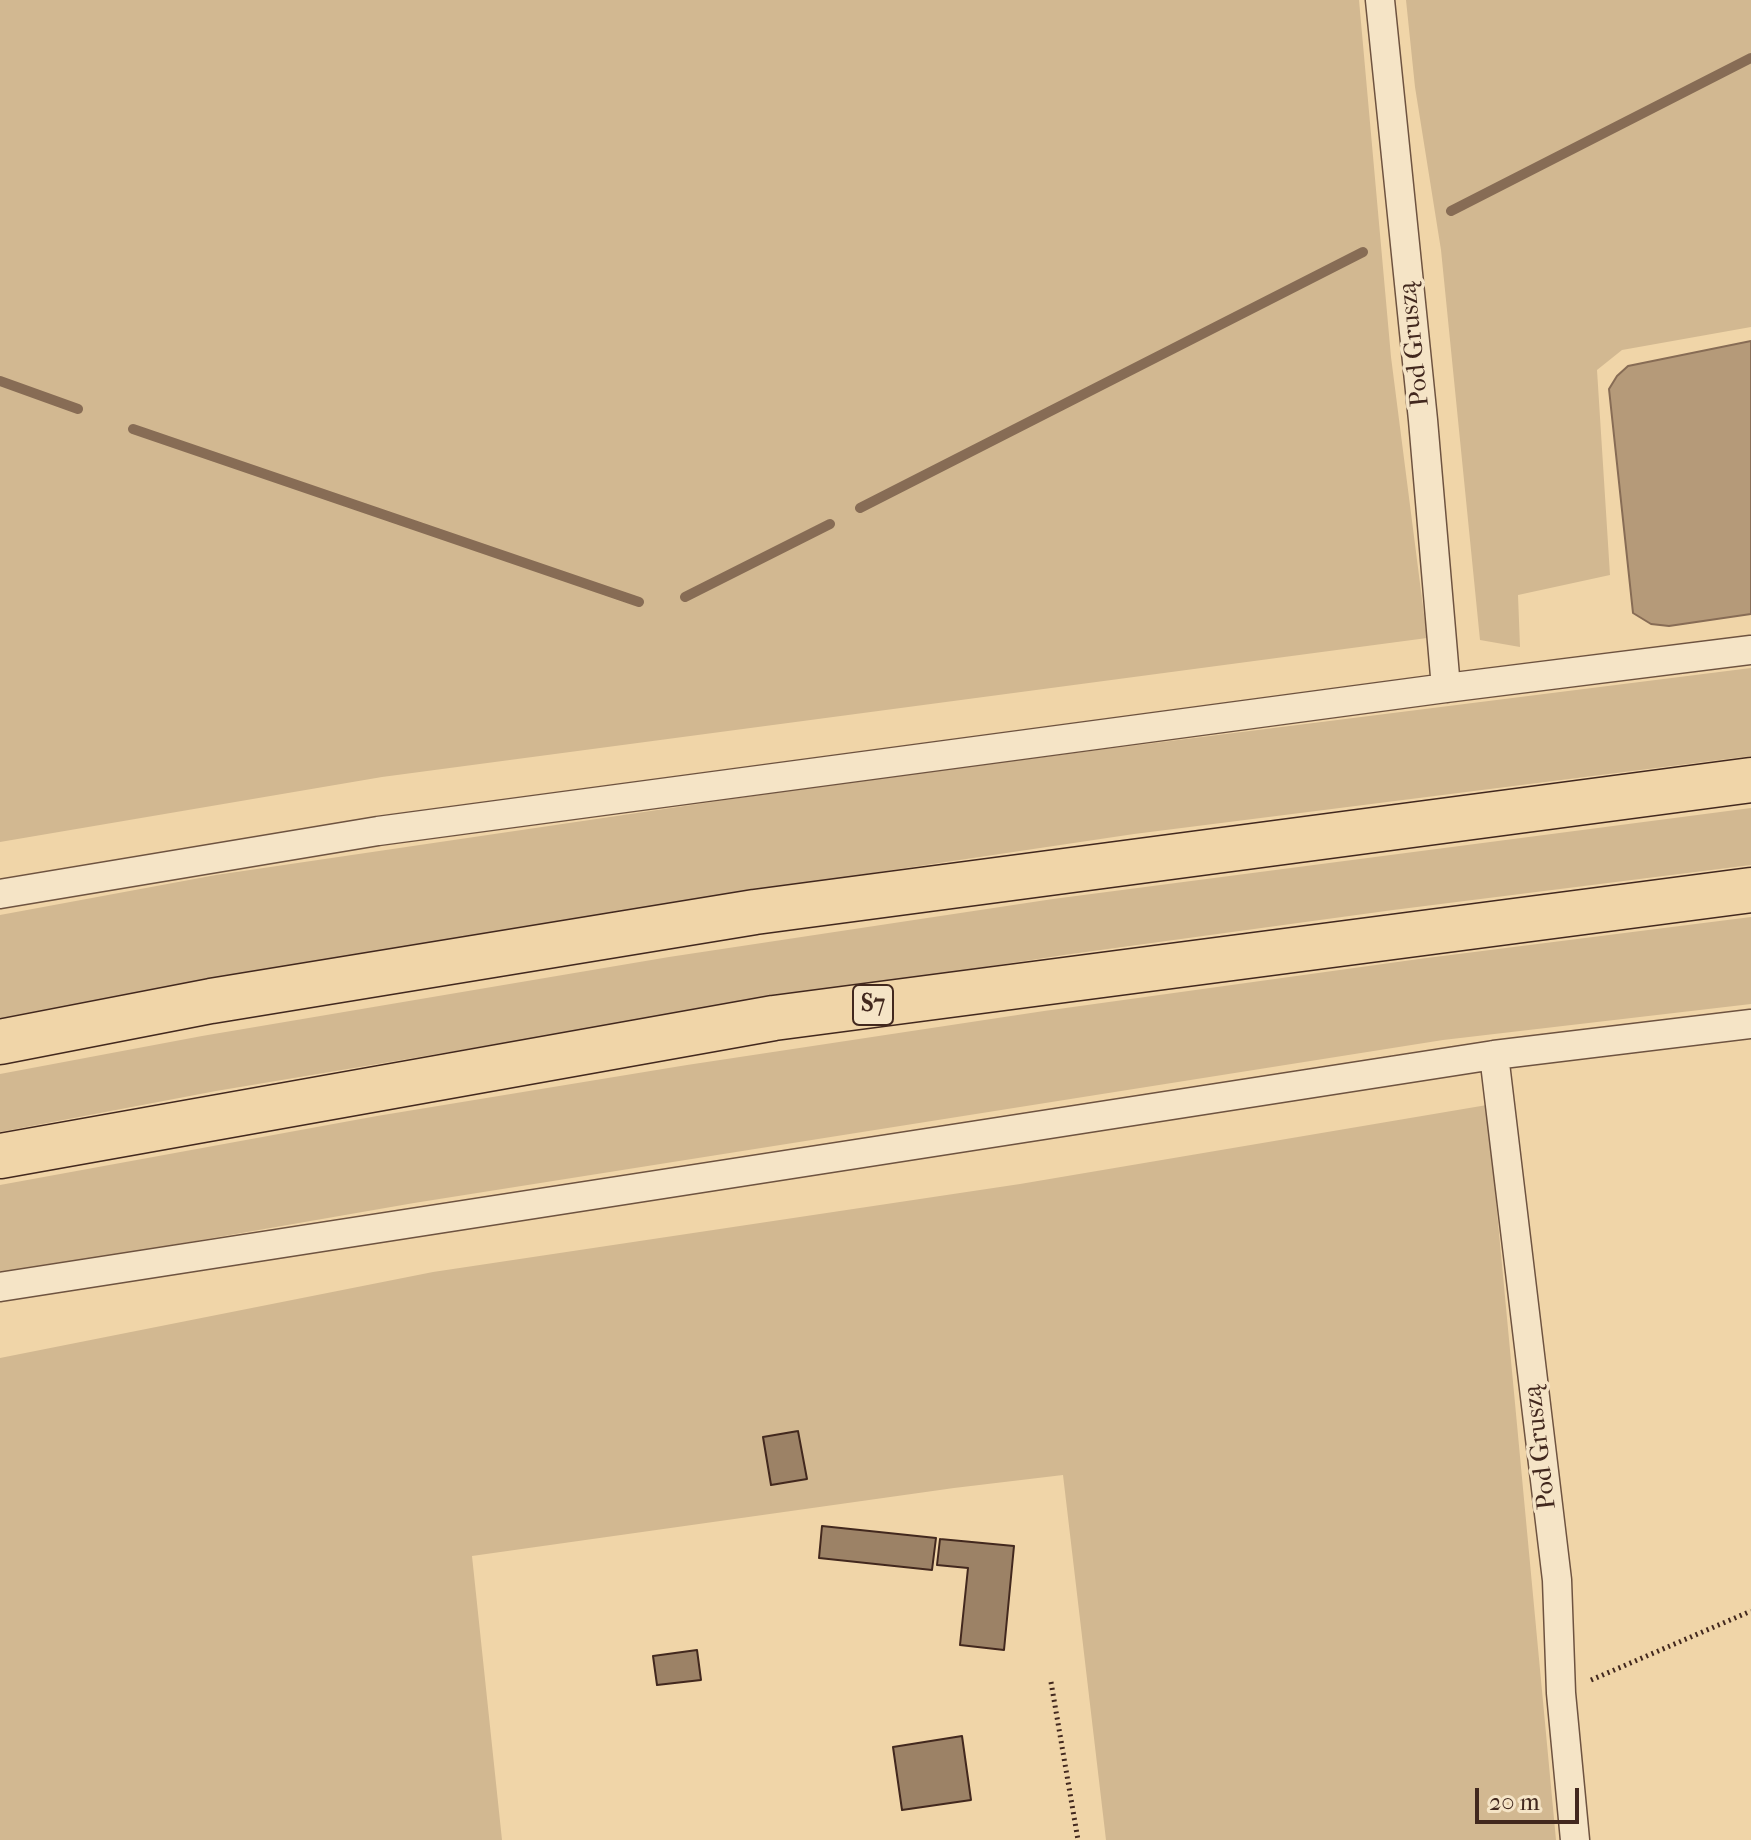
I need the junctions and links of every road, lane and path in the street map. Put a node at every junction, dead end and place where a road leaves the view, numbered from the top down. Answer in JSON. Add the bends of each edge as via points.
{"nodes":[{"id":1,"x":1380,"y":0,"type":"edge"},
{"id":2,"x":1751,"y":650,"type":"edge"},
{"id":3,"x":1446,"y":688,"type":"junction"},
{"id":4,"x":1751,"y":780,"type":"edge"},
{"id":5,"x":1751,"y":890,"type":"edge"},
{"id":6,"x":0,"y":894,"type":"edge"},
{"id":7,"x":1751,"y":1024,"type":"edge"},
{"id":8,"x":0,"y":1042,"type":"edge"},
{"id":9,"x":1494,"y":1055,"type":"junction"},
{"id":10,"x":0,"y":1156,"type":"edge"},
{"id":11,"x":0,"y":1287,"type":"edge"},
{"id":12,"x":1751,"y":1611,"type":"edge"},
{"id":13,"x":1051,"y":1682,"type":"dead end"},
{"id":14,"x":1561,"y":1693,"type":"junction"},
{"id":15,"x":1078,"y":1840,"type":"edge"},
{"id":16,"x":1575,"y":1840,"type":"edge"}],
"edges":[{"from":1,"to":3,"type":"street","name":"Pod Gruszą"},
{"from":2,"to":3,"type":"street"},
{"from":3,"to":6,"type":"street","via":[[378,831]]},
{"from":4,"to":8,"type":"highway","via":[[755,912],[211,1001]]},
{"from":5,"to":10,"type":"highway","number":"S7","via":[[774,1018]]},
{"from":7,"to":9,"type":"street"},
{"from":9,"to":11,"type":"street"},
{"from":9,"to":14,"type":"street","name":"Pod Gruszą","via":[[1557,1580]]},
{"from":12,"to":14,"type":"path"},
{"from":13,"to":15,"type":"path"},
{"from":14,"to":16,"type":"street","name":"Pod Gruszą"}]}
